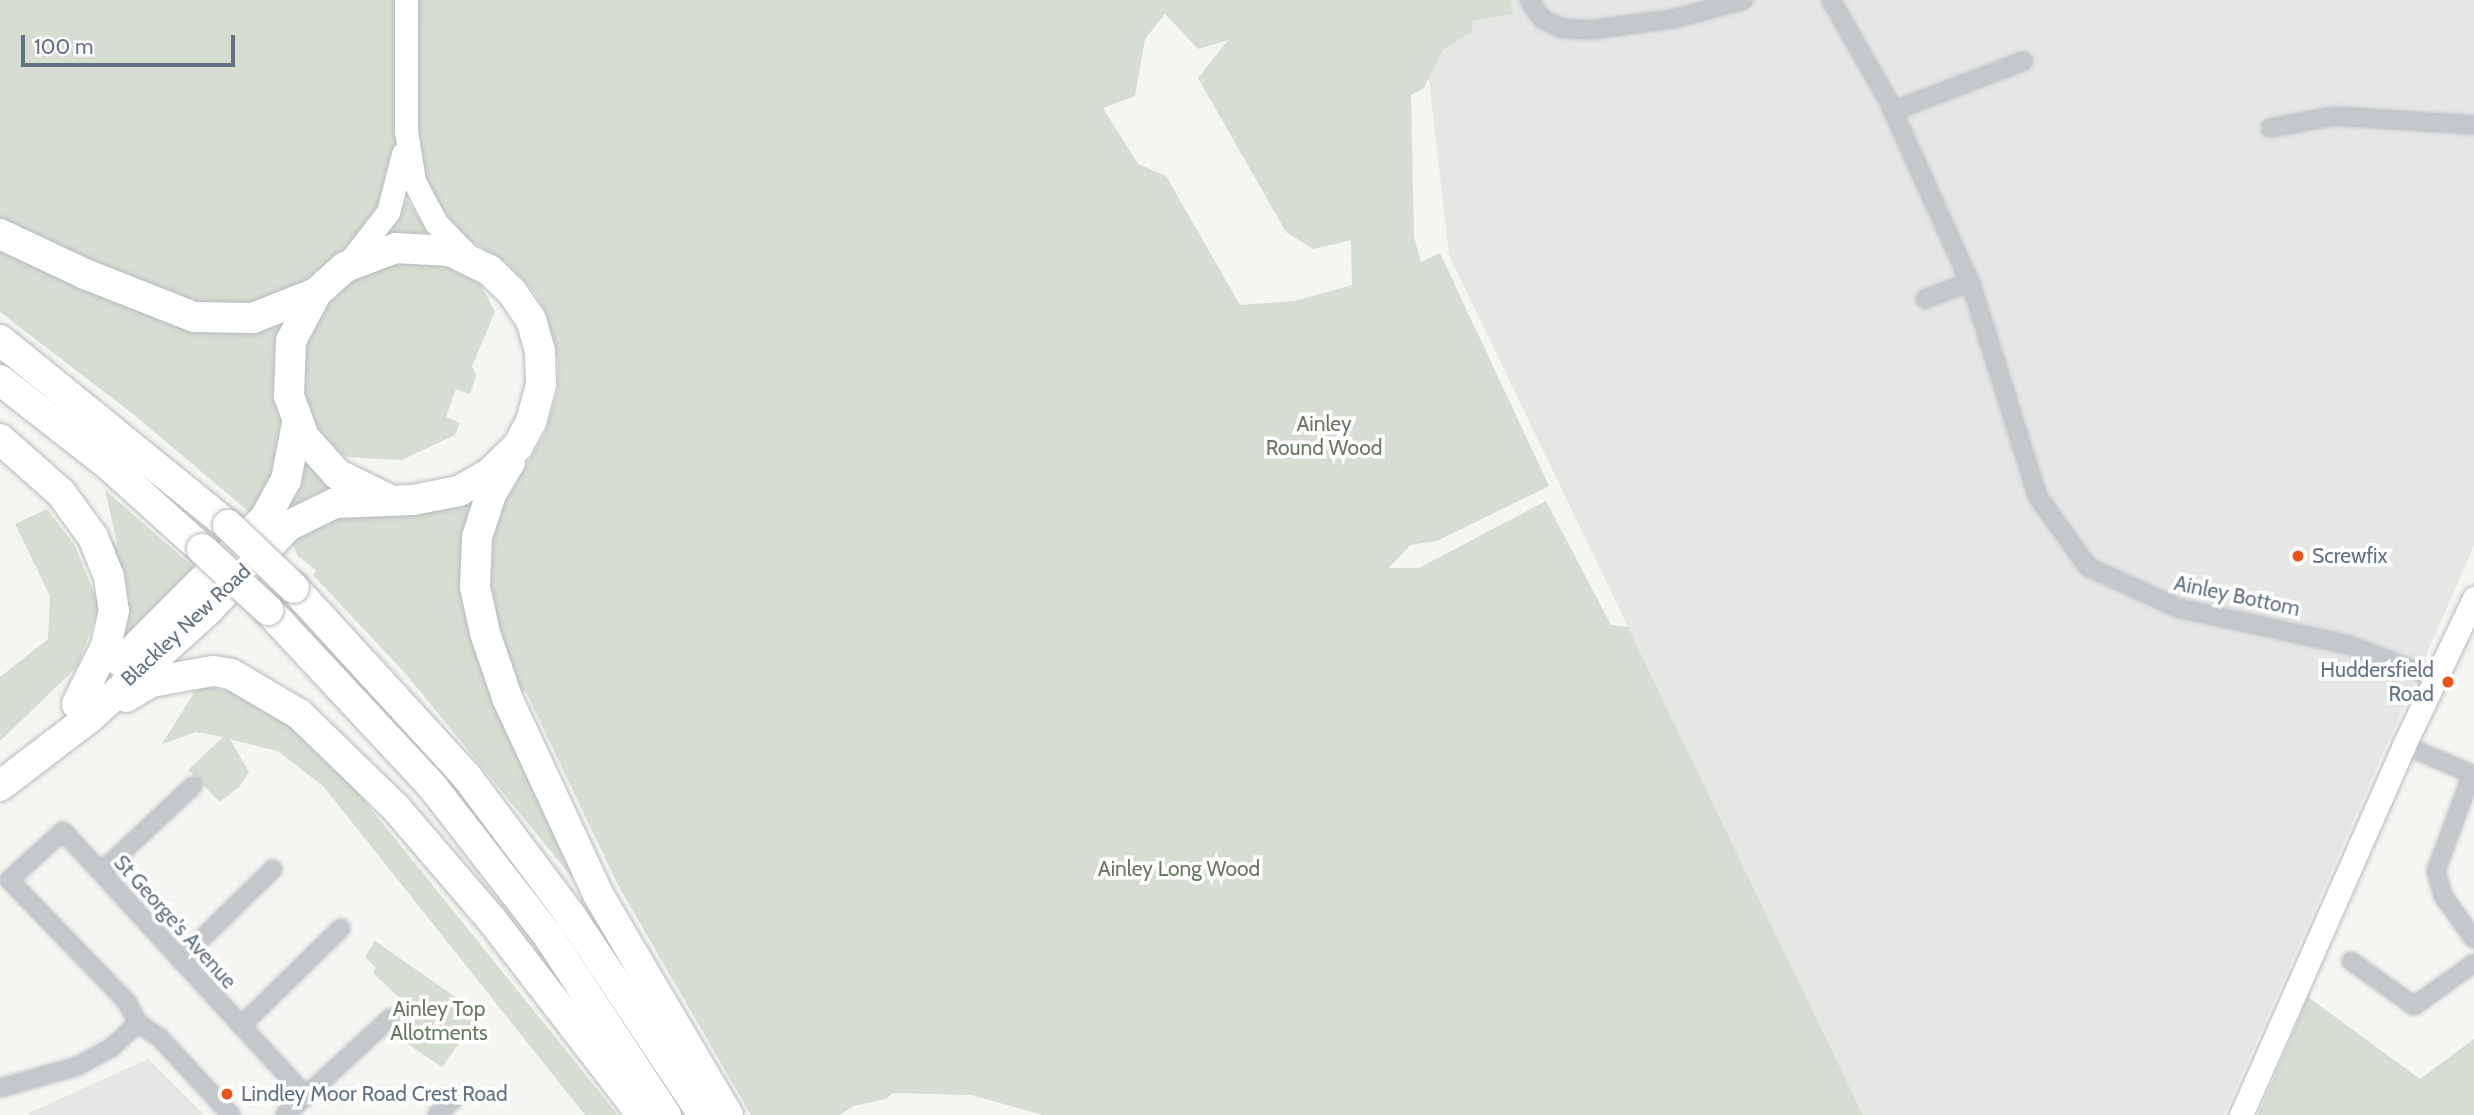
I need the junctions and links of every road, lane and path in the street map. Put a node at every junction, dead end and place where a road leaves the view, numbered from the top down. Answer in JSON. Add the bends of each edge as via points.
{"nodes":[{"id":1,"x":406,"y":0,"type":"edge"},
{"id":2,"x":1529,"y":0,"type":"edge"},
{"id":3,"x":1744,"y":0,"type":"edge"},
{"id":4,"x":1831,"y":0,"type":"edge"},
{"id":5,"x":2024,"y":61,"type":"dead end"},
{"id":6,"x":1893,"y":111,"type":"junction"},
{"id":7,"x":2474,"y":125,"type":"edge"},
{"id":8,"x":2270,"y":128,"type":"dead end"},
{"id":9,"x":406,"y":131,"type":"junction"},
{"id":10,"x":0,"y":234,"type":"edge"},
{"id":11,"x":470,"y":258,"type":"junction"},
{"id":12,"x":345,"y":267,"type":"junction"},
{"id":13,"x":1970,"y":282,"type":"junction"},
{"id":14,"x":317,"y":292,"type":"junction"},
{"id":15,"x":1925,"y":299,"type":"dead end"},
{"id":16,"x":0,"y":340,"type":"edge"},
{"id":17,"x":0,"y":380,"type":"edge"},
{"id":18,"x":297,"y":424,"type":"junction"},
{"id":19,"x":0,"y":439,"type":"edge"},
{"id":20,"x":518,"y":446,"type":"junction"},
{"id":21,"x":386,"y":498,"type":"junction"},
{"id":22,"x":2474,"y":598,"type":"edge"},
{"id":23,"x":2436,"y":679,"type":"junction"},
{"id":24,"x":83,"y":711,"type":"junction"},
{"id":25,"x":2404,"y":745,"type":"junction"},
{"id":26,"x":0,"y":765,"type":"edge"},
{"id":27,"x":0,"y":786,"type":"edge"},
{"id":28,"x":193,"y":786,"type":"dead end"},
{"id":29,"x":274,"y":869,"type":"dead end"},
{"id":30,"x":101,"y":872,"type":"junction"},
{"id":31,"x":341,"y":928,"type":"dead end"},
{"id":32,"x":2474,"y":939,"type":"edge"},
{"id":33,"x":180,"y":960,"type":"junction"},
{"id":34,"x":2351,"y":961,"type":"dead end"},
{"id":35,"x":2474,"y":963,"type":"edge"},
{"id":36,"x":390,"y":1018,"type":"dead end"},
{"id":37,"x":138,"y":1023,"type":"junction"},
{"id":38,"x":241,"y":1026,"type":"junction"},
{"id":39,"x":0,"y":1088,"type":"edge"},
{"id":40,"x":305,"y":1095,"type":"junction"},
{"id":41,"x":452,"y":1101,"type":"dead end"},
{"id":42,"x":231,"y":1115,"type":"edge"},
{"id":43,"x":285,"y":1115,"type":"edge"},
{"id":44,"x":437,"y":1115,"type":"edge"},
{"id":45,"x":642,"y":1115,"type":"edge"},
{"id":46,"x":666,"y":1115,"type":"edge"},
{"id":47,"x":703,"y":1115,"type":"edge"},
{"id":48,"x":728,"y":1115,"type":"edge"},
{"id":49,"x":2241,"y":1115,"type":"edge"}],
"edges":[{"from":1,"to":9,"type":"street"},
{"from":2,"to":3,"type":"street","via":[[1542,19],[1561,28],[1589,30],[1673,19]]},
{"from":4,"to":6,"type":"street","name":"Ainley Bottom"},
{"from":5,"to":6,"type":"street"},
{"from":6,"to":13,"type":"street","name":"Ainley Bottom"},
{"from":7,"to":8,"type":"street","via":[[2334,116]]},
{"from":9,"to":11,"type":"street","via":[[422,201]]},
{"from":9,"to":12,"type":"street","via":[[388,212]]},
{"from":10,"to":14,"type":"highway","via":[[107,284],[194,317],[253,318]]},
{"from":11,"to":12,"type":"highway","name":"Blackley New Road","via":[[439,248],[407,247],[385,250]]},
{"from":11,"to":20,"type":"highway","name":"Blackley New Road","via":[[512,292],[531,320],[537,340],[540,395]]},
{"from":12,"to":14,"type":"highway","name":"Blackley New Road"},
{"from":13,"to":15,"type":"street"},
{"from":13,"to":23,"type":"street","name":"Ainley Bottom","via":[[2038,497],[2088,566],[2178,608],[2349,645]]},
{"from":14,"to":18,"type":"highway","name":"Blackley New Road","via":[[289,350],[289,396]]},
{"from":16,"to":47,"type":"highway","bridge":true,"via":[[228,525],[294,588],[467,777],[571,916]]},
{"from":17,"to":46,"type":"highway","bridge":true,"via":[[110,466],[268,610],[432,786],[547,934]]},
{"from":18,"to":21,"type":"highway","name":"Blackley New Road","via":[[329,468]]},
{"from":18,"to":24,"type":"highway","name":"Blackley New Road","via":[[286,480],[265,518]]},
{"from":19,"to":24,"type":"highway","via":[[61,493],[93,537],[109,578],[114,611]]},
{"from":20,"to":21,"type":"highway","name":"Blackley New Road","via":[[490,472],[459,491],[413,500]]},
{"from":20,"to":48,"type":"highway","via":[[491,494],[477,537],[475,587],[485,634],[508,700],[599,897]]},
{"from":21,"to":24,"type":"highway","name":"Blackley New Road","via":[[335,503],[285,529],[209,609]]},
{"from":22,"to":23,"type":"street"},
{"from":23,"to":25,"type":"street"},
{"from":24,"to":26,"type":"highway","name":"Blackley New Road"},
{"from":24,"to":27,"type":"highway","name":"Blackley New Road"},
{"from":24,"to":45,"type":"highway","via":[[151,682],[194,671],[231,674],[299,714],[395,807],[492,920]]},
{"from":25,"to":32,"type":"street","via":[[2472,774],[2436,871],[2443,896]]},
{"from":25,"to":49,"type":"street"},
{"from":28,"to":30,"type":"street"},
{"from":29,"to":33,"type":"street"},
{"from":30,"to":33,"type":"street","name":"St George's Avenue"},
{"from":30,"to":37,"type":"street","name":"St George's Avenue","via":[[64,831],[9,880],[127,1002]]},
{"from":31,"to":38,"type":"street"},
{"from":33,"to":38,"type":"street","name":"St George's Avenue"},
{"from":34,"to":35,"type":"street","via":[[2414,1006]]},
{"from":36,"to":40,"type":"street"},
{"from":37,"to":39,"type":"street","via":[[111,1048],[78,1066]]},
{"from":37,"to":42,"type":"street","via":[[160,1038]]},
{"from":38,"to":40,"type":"street","name":"St George's Avenue"},
{"from":40,"to":43,"type":"street"},
{"from":41,"to":44,"type":"street"}]}
